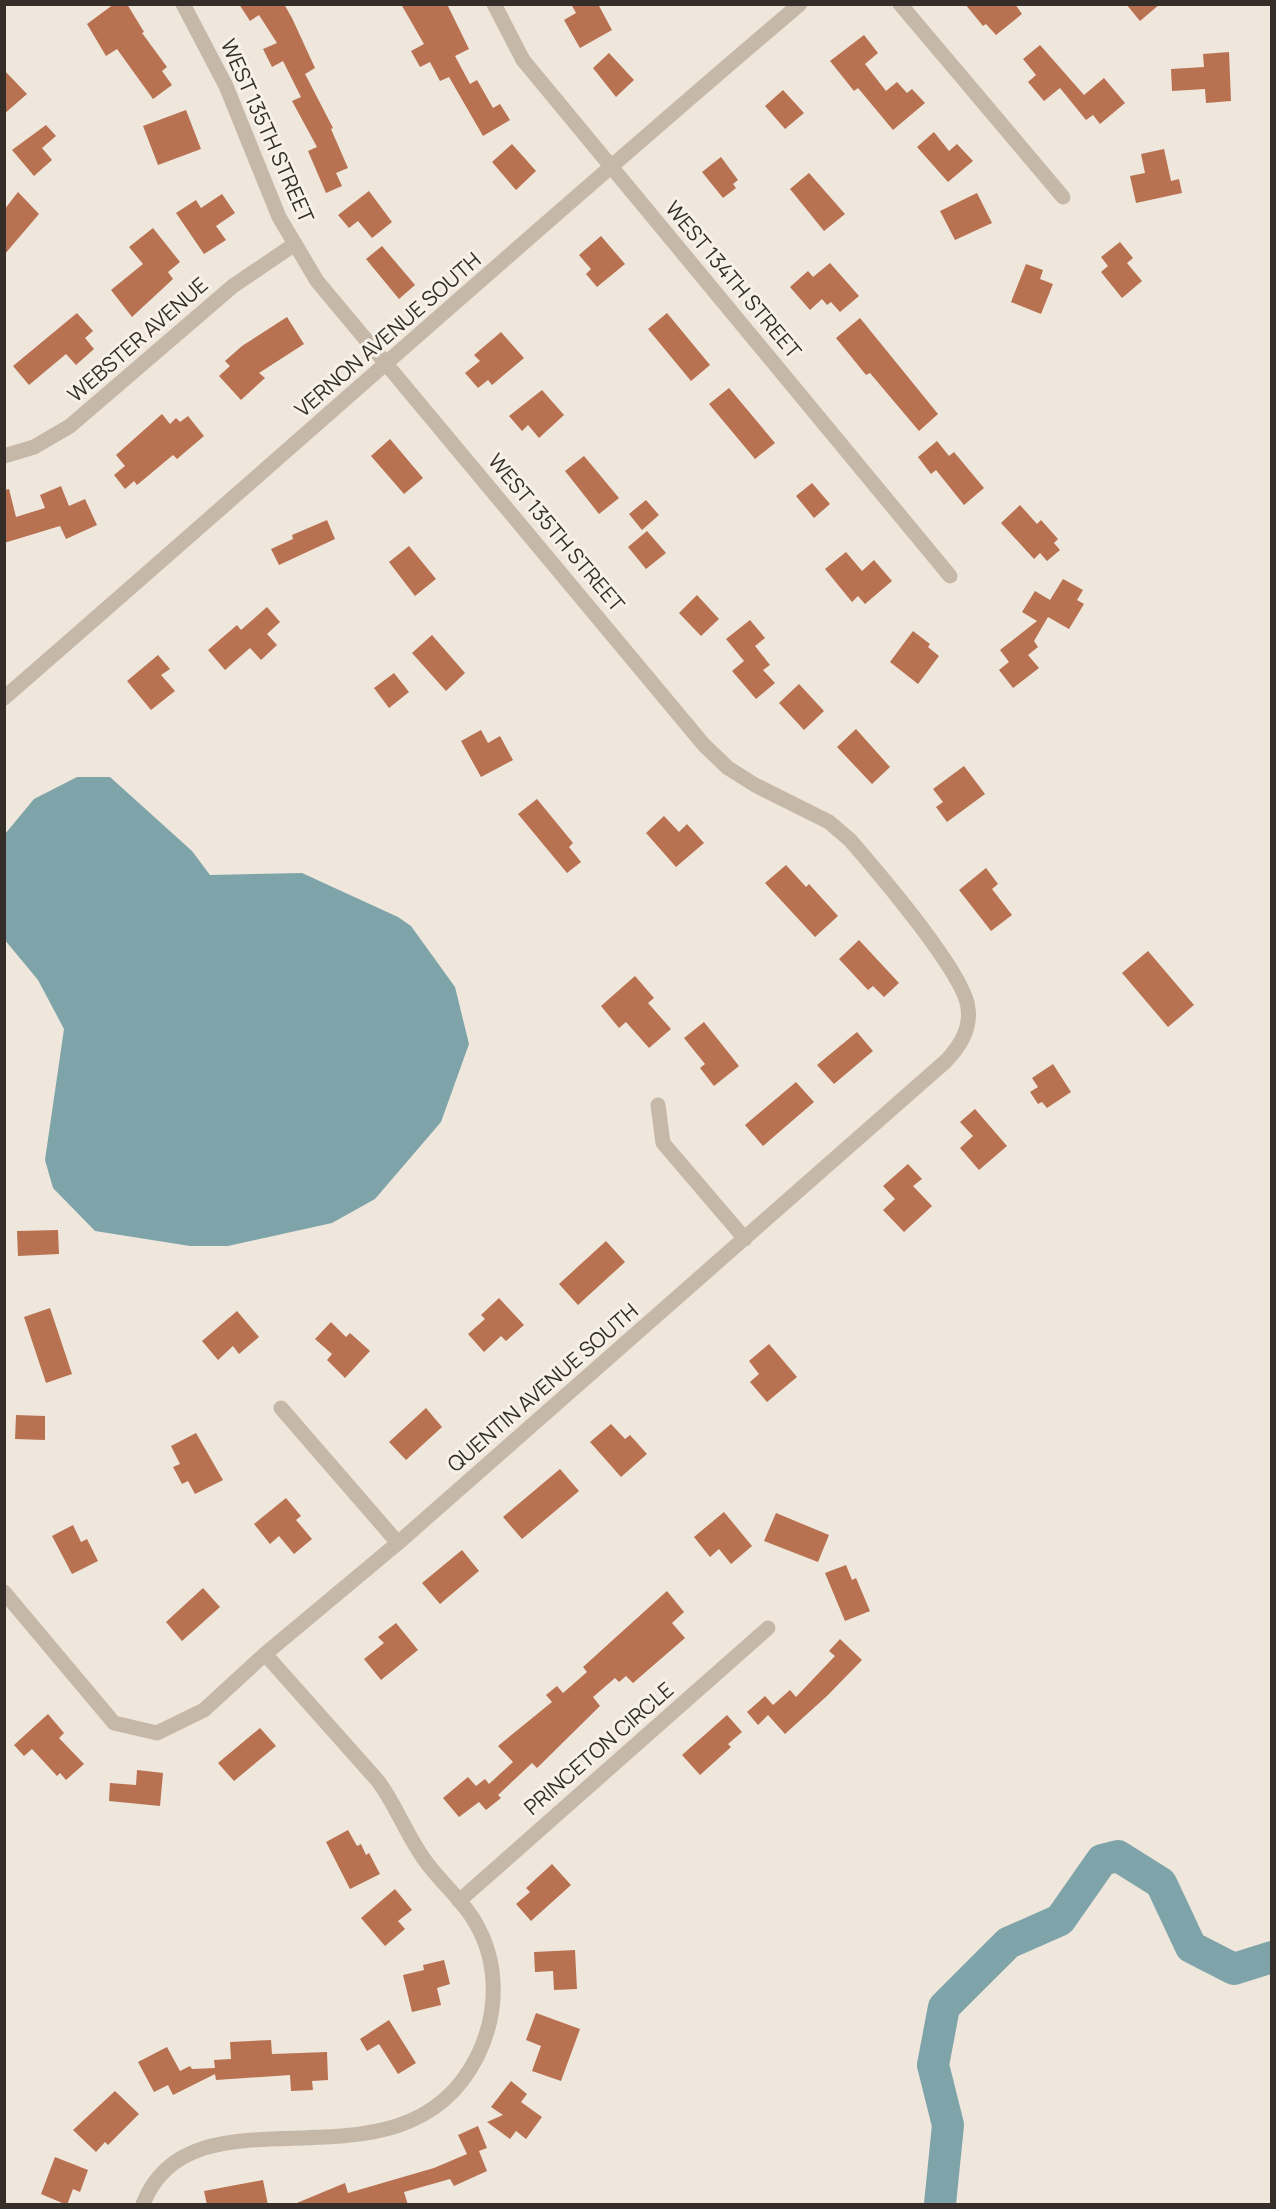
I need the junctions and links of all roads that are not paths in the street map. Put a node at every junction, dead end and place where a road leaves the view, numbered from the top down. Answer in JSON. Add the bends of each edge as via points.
{"nodes":[{"id":1,"x":183,"y":4,"type":"edge"},
{"id":2,"x":494,"y":4,"type":"edge"},
{"id":3,"x":800,"y":4,"type":"edge"},
{"id":4,"x":900,"y":4,"type":"edge"},
{"id":5,"x":610,"y":165,"type":"junction"},
{"id":6,"x":1063,"y":197,"type":"dead end"},
{"id":7,"x":295,"y":244,"type":"junction"},
{"id":8,"x":388,"y":364,"type":"junction"},
{"id":9,"x":4,"y":456,"type":"edge"},
{"id":10,"x":950,"y":576,"type":"dead end"},
{"id":11,"x":4,"y":698,"type":"edge"},
{"id":12,"x":968,"y":1022,"type":"joint"},
{"id":13,"x":657,"y":1105,"type":"dead end"},
{"id":14,"x":745,"y":1239,"type":"junction"},
{"id":15,"x":281,"y":1408,"type":"dead end"},
{"id":16,"x":398,"y":1543,"type":"junction"},
{"id":17,"x":4,"y":1592,"type":"edge"},
{"id":18,"x":768,"y":1628,"type":"dead end"},
{"id":19,"x":265,"y":1654,"type":"junction"},
{"id":20,"x":459,"y":1901,"type":"junction"},
{"id":21,"x":143,"y":2205,"type":"edge"}],
"edges":[{"from":1,"to":7,"type":"street","name":"WEST 135TH STREET","via":[[226,86],[279,217]]},
{"from":2,"to":5,"type":"street","name":"WEST 134TH STREET","via":[[523,60]]},
{"from":3,"to":5,"type":"street","name":"VERNON AVENUE SOUTH"},
{"from":4,"to":6,"type":"street"},
{"from":5,"to":8,"type":"street","name":"VERNON AVENUE SOUTH"},
{"from":5,"to":10,"type":"street","name":"WEST 134TH STREET"},
{"from":7,"to":8,"type":"street","name":"WEST 135TH STREET","via":[[317,281]]},
{"from":7,"to":9,"type":"street","name":"WEBSTER AVENUE","via":[[233,285],[70,426],[34,447]]},
{"from":8,"to":11,"type":"street","name":"VERNON AVENUE SOUTH"},
{"from":8,"to":12,"type":"street","name":"WEST 135TH STREET","via":[[704,745],[728,768],[829,822],[850,840],[958,978],[968,1007]]},
{"from":12,"to":14,"type":"street","name":"QUENTIN AVENUE SOUTH","via":[[958,1048],[946,1061]]},
{"from":13,"to":14,"type":"street","via":[[663,1143]]},
{"from":14,"to":16,"type":"street","name":"QUENTIN AVENUE SOUTH"},
{"from":15,"to":16,"type":"street"},
{"from":16,"to":19,"type":"street","name":"QUENTIN AVENUE SOUTH"},
{"from":17,"to":19,"type":"street","name":"QUENTIN AVENUE SOUTH","via":[[114,1723],[157,1734],[204,1710]]},
{"from":18,"to":20,"type":"street","name":"PRINCETON CIRCLE"},
{"from":19,"to":20,"type":"street","via":[[378,1781],[424,1860]]},
{"from":20,"to":21,"type":"street","via":[[485,1942],[495,1992],[482,2048],[453,2091],[409,2123],[385,2130],[202,2147],[164,2172],[148,2191]]}]}
